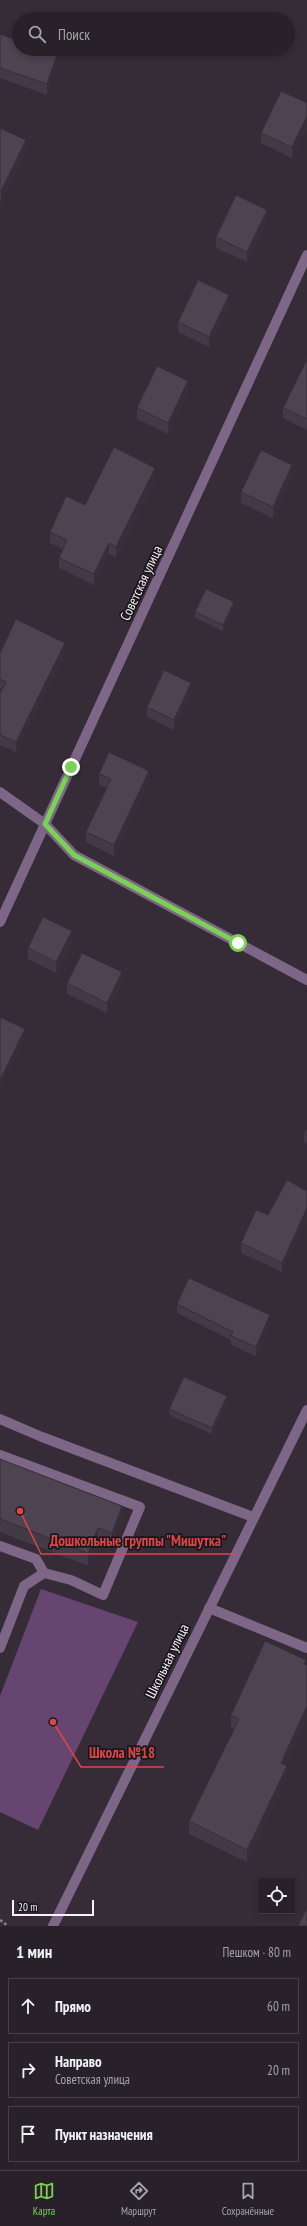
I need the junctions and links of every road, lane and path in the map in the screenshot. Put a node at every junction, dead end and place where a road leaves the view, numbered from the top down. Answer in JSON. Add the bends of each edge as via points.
{"nodes":[{"id":1,"x":307,"y":255,"type":"edge"},
{"id":2,"x":0,"y":792,"type":"edge"},
{"id":3,"x":45,"y":824,"type":"junction"},
{"id":4,"x":0,"y":922,"type":"edge"},
{"id":5,"x":307,"y":980,"type":"edge"},
{"id":6,"x":307,"y":1410,"type":"edge"},
{"id":7,"x":0,"y":1419,"type":"edge"},
{"id":8,"x":0,"y":1455,"type":"edge"},
{"id":9,"x":253,"y":1517,"type":"junction"},
{"id":10,"x":0,"y":1546,"type":"edge"},
{"id":11,"x":44,"y":1573,"type":"junction"},
{"id":12,"x":209,"y":1608,"type":"junction"},
{"id":13,"x":0,"y":1648,"type":"edge"},
{"id":14,"x":307,"y":1648,"type":"edge"},
{"id":15,"x":0,"y":1920,"type":"edge"},
{"id":16,"x":8,"y":1926,"type":"edge"},
{"id":17,"x":53,"y":1926,"type":"edge"}],
"edges":[{"from":1,"to":3,"type":"street","name":"Советская улица"},
{"from":2,"to":3,"type":"street"},
{"from":3,"to":4,"type":"street","name":"Советская улица"},
{"from":3,"to":5,"type":"street","via":[[74,855]]},
{"from":6,"to":9,"type":"street","name":"Школьная улица"},
{"from":7,"to":9,"type":"street","via":[[42,1438]]},
{"from":8,"to":11,"type":"street","via":[[140,1507],[103,1595],[71,1580]]},
{"from":9,"to":12,"type":"street","name":"Школьная улица"},
{"from":10,"to":11,"type":"street","via":[[36,1558]]},
{"from":11,"to":13,"type":"street","via":[[24,1586]]},
{"from":12,"to":14,"type":"street"},
{"from":12,"to":17,"type":"street","name":"Школьная улица"},
{"from":15,"to":16,"type":"path"}]}
